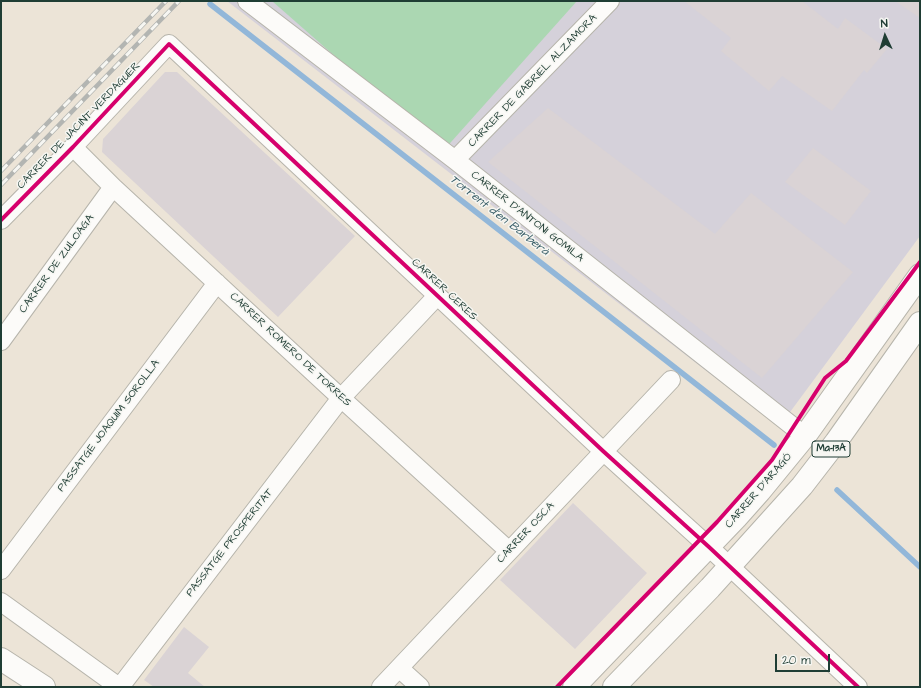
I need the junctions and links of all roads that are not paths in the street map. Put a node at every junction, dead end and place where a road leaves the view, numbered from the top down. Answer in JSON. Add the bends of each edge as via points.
{"nodes":[{"id":1,"x":247,"y":1,"type":"edge"},
{"id":2,"x":610,"y":1,"type":"edge"},
{"id":3,"x":169,"y":44,"type":"joint"},
{"id":4,"x":73,"y":147,"type":"junction"},
{"id":5,"x":455,"y":160,"type":"junction"},
{"id":6,"x":113,"y":187,"type":"junction"},
{"id":7,"x":1,"y":220,"type":"edge"},
{"id":8,"x":920,"y":275,"type":"edge"},
{"id":9,"x":217,"y":283,"type":"junction"},
{"id":10,"x":437,"y":296,"type":"junction"},
{"id":11,"x":920,"y":323,"type":"edge"},
{"id":12,"x":1,"y":341,"type":"edge"},
{"id":13,"x":671,"y":380,"type":"dead end"},
{"id":14,"x":341,"y":398,"type":"junction"},
{"id":15,"x":805,"y":436,"type":"junction"},
{"id":16,"x":603,"y":451,"type":"junction"},
{"id":17,"x":709,"y":547,"type":"junction"},
{"id":18,"x":509,"y":552,"type":"junction"},
{"id":19,"x":730,"y":566,"type":"junction"},
{"id":20,"x":1,"y":570,"type":"edge"},
{"id":21,"x":1,"y":602,"type":"edge"},
{"id":22,"x":1,"y":659,"type":"edge"},
{"id":23,"x":399,"y":668,"type":"junction"},
{"id":24,"x":44,"y":687,"type":"edge"},
{"id":25,"x":120,"y":687,"type":"edge"},
{"id":26,"x":381,"y":687,"type":"edge"},
{"id":27,"x":420,"y":687,"type":"edge"},
{"id":28,"x":574,"y":687,"type":"edge"},
{"id":29,"x":614,"y":687,"type":"edge"},
{"id":30,"x":858,"y":687,"type":"edge"}],
"edges":[{"from":1,"to":5,"type":"street","name":"CARRER D'ANTONI GOMILA"},
{"from":2,"to":5,"type":"street","name":"CARRER DE GABRIEL ALZAMORA"},
{"from":3,"to":4,"type":"street","name":"CARRER DE JACINT VERDAGUER"},
{"from":3,"to":10,"type":"street","name":"CARRER CERES"},
{"from":4,"to":6,"type":"street","name":"CARRER ROMERO DE TORRES"},
{"from":4,"to":7,"type":"street","name":"CARRER DE JACINT VERDAGUER"},
{"from":5,"to":15,"type":"street","name":"CARRER D'ANTONI GOMILA"},
{"from":6,"to":9,"type":"street","name":"CARRER ROMERO DE TORRES"},
{"from":6,"to":12,"type":"street","name":"CARRER DE ZULOAGA"},
{"from":8,"to":15,"type":"main road","name":"CARRER D'ARAGÓ","number":"Ma-13A"},
{"from":9,"to":14,"type":"street","name":"CARRER ROMERO DE TORRES"},
{"from":9,"to":20,"type":"street","name":"PASSATGE JOAQUIM SOROLLA"},
{"from":10,"to":14,"type":"street","name":"PASSATGE PROSPERITAT"},
{"from":10,"to":16,"type":"street","name":"CARRER CERES"},
{"from":11,"to":19,"type":"main road","number":"Ma-13A","via":[[802,486]]},
{"from":13,"to":16,"type":"street","name":"CARRER OSCA"},
{"from":14,"to":18,"type":"street","name":"CARRER ROMERO DE TORRES"},
{"from":14,"to":25,"type":"street","name":"PASSATGE PROSPERITAT"},
{"from":15,"to":17,"type":"main road","name":"CARRER D'ARAGÓ","number":"Ma-13A"},
{"from":16,"to":17,"type":"street","name":"CARRER CERES"},
{"from":16,"to":18,"type":"street","name":"CARRER OSCA"},
{"from":17,"to":19,"type":"street","name":"CARRER CERES"},
{"from":17,"to":28,"type":"main road","name":"CARRER D'ARAGÓ","number":"Ma-13A"},
{"from":18,"to":23,"type":"street","name":"CARRER OSCA"},
{"from":19,"to":29,"type":"main road","number":"Ma-13A"},
{"from":19,"to":30,"type":"street","name":"CARRER CERES"},
{"from":21,"to":25,"type":"street"},
{"from":22,"to":24,"type":"main road"},
{"from":23,"to":26,"type":"street","name":"CARRER OSCA"},
{"from":23,"to":27,"type":"street"}]}
